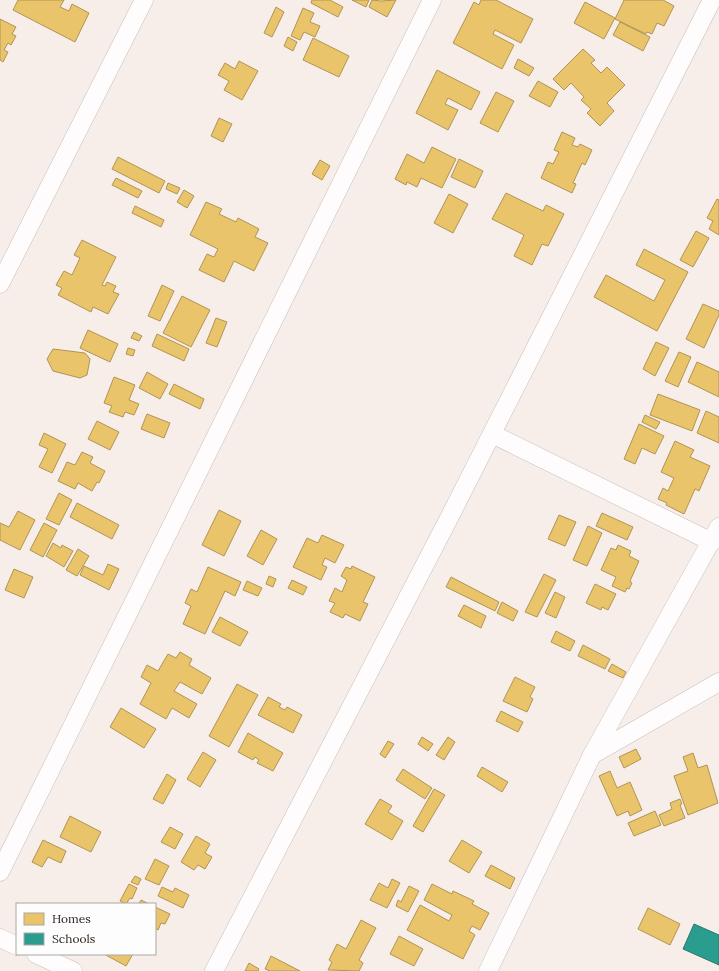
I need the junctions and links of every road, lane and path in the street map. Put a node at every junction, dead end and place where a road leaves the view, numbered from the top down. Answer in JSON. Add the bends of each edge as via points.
{"nodes":[{"id":1,"x":144,"y":0,"type":"edge"},
{"id":2,"x":432,"y":0,"type":"edge"},
{"id":3,"x":712,"y":0,"type":"edge"},
{"id":4,"x":0,"y":284,"type":"edge"},
{"id":5,"x":492,"y":434,"type":"junction"},
{"id":6,"x":717,"y":533,"type":"edge"},
{"id":7,"x":719,"y":682,"type":"edge"},
{"id":8,"x":592,"y":755,"type":"junction"},
{"id":9,"x":0,"y":872,"type":"edge"},
{"id":10,"x":0,"y":938,"type":"edge"},
{"id":11,"x":16,"y":946,"type":"edge"},
{"id":12,"x":38,"y":955,"type":"edge"},
{"id":13,"x":73,"y":971,"type":"edge"},
{"id":14,"x":214,"y":971,"type":"edge"},
{"id":15,"x":488,"y":971,"type":"edge"}],
"edges":[{"from":1,"to":4,"type":"street"},
{"from":2,"to":9,"type":"street"},
{"from":3,"to":5,"type":"street"},
{"from":5,"to":6,"type":"street"},
{"from":5,"to":14,"type":"street"},
{"from":6,"to":8,"type":"street"},
{"from":7,"to":8,"type":"street"},
{"from":8,"to":15,"type":"street"},
{"from":10,"to":11,"type":"street"},
{"from":12,"to":13,"type":"street"}]}
